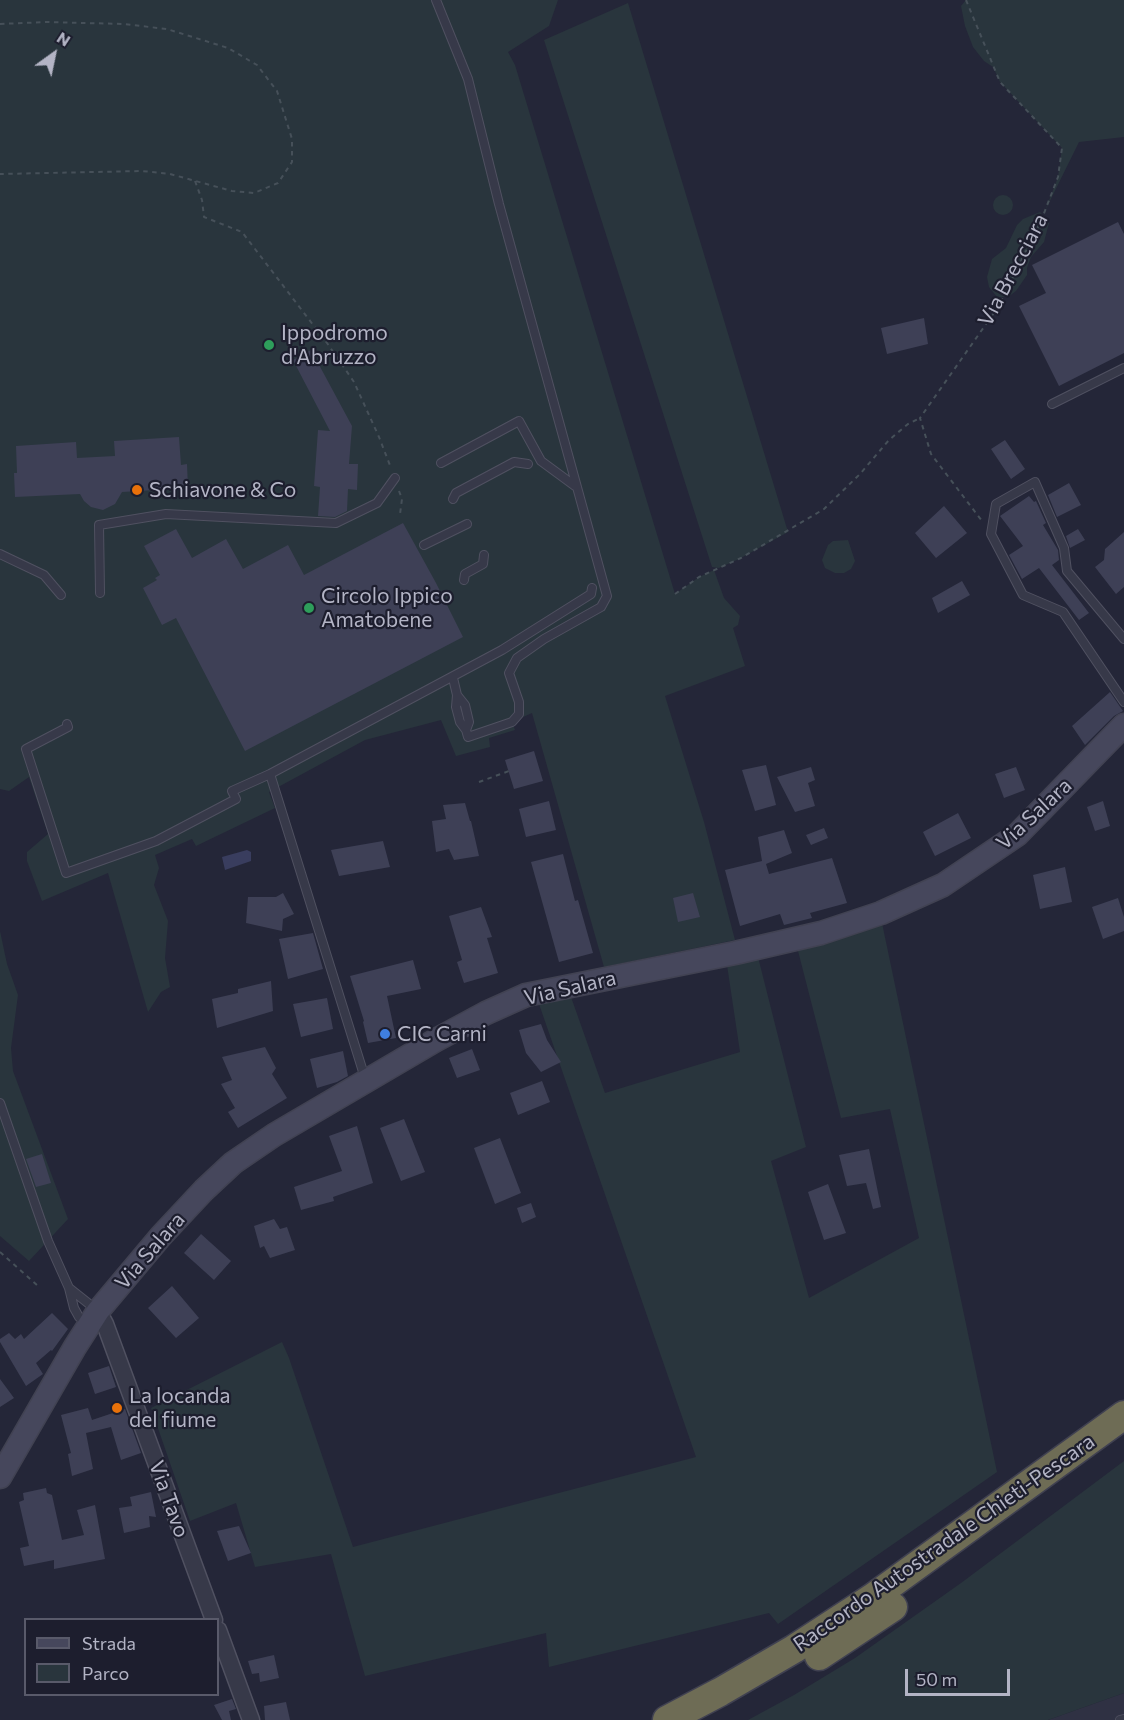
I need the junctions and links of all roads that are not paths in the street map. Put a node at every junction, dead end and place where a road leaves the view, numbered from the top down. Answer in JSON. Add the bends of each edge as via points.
{"nodes":[{"id":1,"x":436,"y":0,"type":"edge"},
{"id":2,"x":1124,"y":368,"type":"edge"},
{"id":3,"x":1052,"y":404,"type":"dead end"},
{"id":4,"x":441,"y":463,"type":"dead end"},
{"id":5,"x":528,"y":464,"type":"dead end"},
{"id":6,"x":394,"y":478,"type":"road end"},
{"id":7,"x":576,"y":487,"type":"junction"},
{"id":8,"x":453,"y":499,"type":"dead end"},
{"id":9,"x":467,"y":524,"type":"dead end"},
{"id":10,"x":424,"y":545,"type":"dead end"},
{"id":11,"x":0,"y":554,"type":"edge"},
{"id":12,"x":484,"y":555,"type":"dead end"},
{"id":13,"x":464,"y":580,"type":"dead end"},
{"id":14,"x":592,"y":588,"type":"dead end"},
{"id":15,"x":100,"y":593,"type":"dead end"},
{"id":16,"x":62,"y":595,"type":"dead end"},
{"id":17,"x":1124,"y":639,"type":"edge"},
{"id":18,"x":453,"y":678,"type":"junction"},
{"id":19,"x":1124,"y":702,"type":"edge"},
{"id":20,"x":67,"y":724,"type":"dead end"},
{"id":21,"x":1124,"y":724,"type":"edge"},
{"id":22,"x":270,"y":774,"type":"junction"},
{"id":23,"x":366,"y":1082,"type":"junction"},
{"id":24,"x":0,"y":1098,"type":"edge"},
{"id":25,"x":0,"y":1103,"type":"edge"},
{"id":26,"x":69,"y":1288,"type":"junction"},
{"id":27,"x":93,"y":1318,"type":"junction"},
{"id":28,"x":1124,"y":1416,"type":"edge"},
{"id":29,"x":1124,"y":1439,"type":"edge"},
{"id":30,"x":0,"y":1477,"type":"edge"},
{"id":31,"x":213,"y":1618,"type":"edge"},
{"id":32,"x":219,"y":1633,"type":"edge"},
{"id":33,"x":251,"y":1720,"type":"edge"},
{"id":34,"x":667,"y":1720,"type":"edge"},
{"id":35,"x":708,"y":1720,"type":"edge"}],
"edges":[{"from":1,"to":7,"type":"lane","via":[[468,79]]},
{"from":2,"to":3,"type":"lane"},
{"from":4,"to":7,"type":"lane","via":[[519,421],[541,461]]},
{"from":5,"to":8,"type":"lane","via":[[514,462],[456,493]]},
{"from":6,"to":15,"type":"lane","via":[[377,504],[336,524],[166,514],[99,525]]},
{"from":7,"to":18,"type":"lane","via":[[607,596],[601,607],[517,658],[509,673],[519,702],[519,714],[512,722],[468,737],[456,707]]},
{"from":9,"to":10,"type":"lane"},
{"from":11,"to":16,"type":"lane","via":[[44,575]]},
{"from":12,"to":13,"type":"lane","via":[[483,564],[465,574]]},
{"from":14,"to":18,"type":"lane","via":[[591,594]]},
{"from":17,"to":19,"type":"lane","via":[[1067,571],[1064,548],[1035,482],[996,504],[991,534],[1023,595],[1063,612]]},
{"from":18,"to":22,"type":"lane"},
{"from":20,"to":22,"type":"lane","via":[[68,727],[26,749],[66,873],[156,841],[236,799],[232,791]]},
{"from":21,"to":23,"type":"street","name":"Via Salara","via":[[1017,835],[943,885],[908,902],[852,924],[778,944],[526,995],[486,1013]]},
{"from":22,"to":23,"type":"lane"},
{"from":23,"to":27,"type":"street","name":"Via Salara","via":[[233,1163],[161,1236]]},
{"from":24,"to":25,"type":"lane"},
{"from":25,"to":26,"type":"lane","via":[[48,1241]]},
{"from":26,"to":27,"type":"lane"},
{"from":26,"to":27,"type":"lane","via":[[80,1317]]},
{"from":27,"to":30,"type":"street","name":"Via Salara"},
{"from":27,"to":31,"type":"street","name":"Via Tavo","via":[[105,1324]]},
{"from":28,"to":34,"type":"highway","name":"Raccordo Autostradale Chieti-Pescara","via":[[872,1598],[784,1654]]},
{"from":29,"to":35,"type":"highway","name":"Raccordo Autostradale Chieti-Pescara","via":[[856,1632]]},
{"from":32,"to":33,"type":"street"}]}
